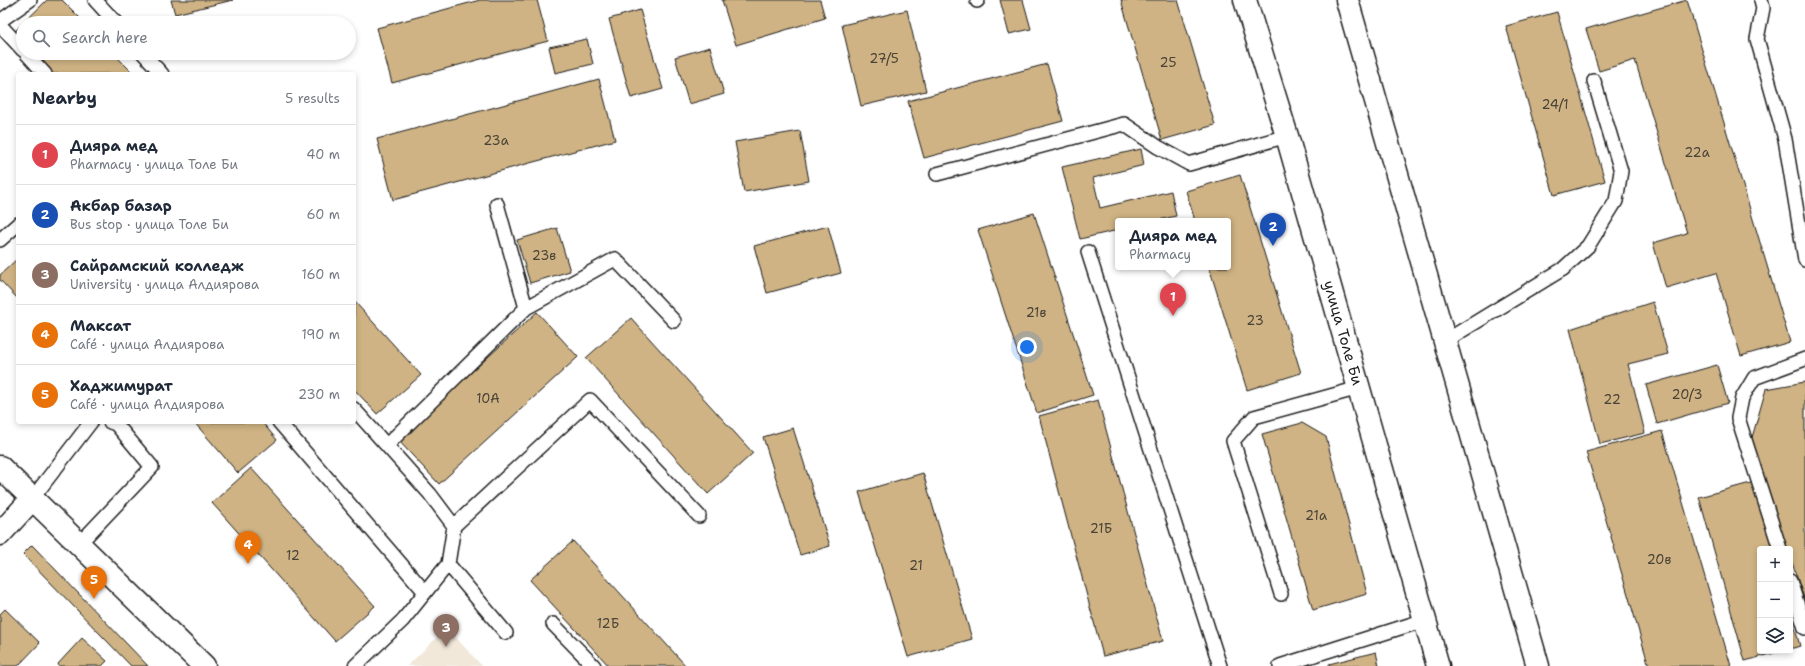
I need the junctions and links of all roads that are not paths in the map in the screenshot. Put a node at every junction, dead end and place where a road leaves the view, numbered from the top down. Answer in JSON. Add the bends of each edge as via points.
{"nodes":[{"id":1,"x":30,"y":0,"type":"edge"},
{"id":2,"x":95,"y":0,"type":"edge"},
{"id":3,"x":1245,"y":0,"type":"edge"},
{"id":4,"x":1347,"y":0,"type":"edge"},
{"id":5,"x":1761,"y":0,"type":"edge"},
{"id":6,"x":110,"y":16,"type":"edge"},
{"id":7,"x":0,"y":21,"type":"edge"},
{"id":8,"x":0,"y":25,"type":"edge"},
{"id":9,"x":16,"y":42,"type":"edge"},
{"id":10,"x":32,"y":60,"type":"edge"},
{"id":11,"x":149,"y":60,"type":"edge"},
{"id":12,"x":43,"y":72,"type":"edge"},
{"id":13,"x":160,"y":72,"type":"edge"},
{"id":14,"x":1594,"y":81,"type":"dead end"},
{"id":15,"x":1287,"y":136,"type":"junction"},
{"id":16,"x":937,"y":174,"type":"dead end"},
{"id":17,"x":497,"y":204,"type":"dead end"},
{"id":18,"x":16,"y":226,"type":"edge"},
{"id":19,"x":0,"y":240,"type":"edge"},
{"id":20,"x":1088,"y":252,"type":"dead end"},
{"id":21,"x":1805,"y":260,"type":"edge"},
{"id":22,"x":526,"y":308,"type":"junction"},
{"id":23,"x":674,"y":320,"type":"dead end"},
{"id":24,"x":1445,"y":341,"type":"junction"},
{"id":25,"x":1805,"y":359,"type":"edge"},
{"id":26,"x":1359,"y":388,"type":"junction"},
{"id":27,"x":356,"y":411,"type":"edge"},
{"id":28,"x":89,"y":424,"type":"edge"},
{"id":29,"x":116,"y":424,"type":"edge"},
{"id":30,"x":281,"y":424,"type":"edge"},
{"id":31,"x":387,"y":445,"type":"junction"},
{"id":32,"x":0,"y":467,"type":"edge"},
{"id":33,"x":32,"y":499,"type":"junction"},
{"id":34,"x":699,"y":516,"type":"dead end"},
{"id":35,"x":454,"y":526,"type":"junction"},
{"id":36,"x":0,"y":534,"type":"edge"},
{"id":37,"x":79,"y":544,"type":"junction"},
{"id":38,"x":1779,"y":546,"type":"edge"},
{"id":39,"x":448,"y":564,"type":"junction"},
{"id":40,"x":1790,"y":582,"type":"edge"},
{"id":41,"x":425,"y":592,"type":"junction"},
{"id":42,"x":1281,"y":594,"type":"dead end"},
{"id":43,"x":1425,"y":620,"type":"junction"},
{"id":44,"x":553,"y":624,"type":"dead end"},
{"id":45,"x":1805,"y":628,"type":"edge"},
{"id":46,"x":506,"y":633,"type":"dead end"},
{"id":47,"x":204,"y":666,"type":"edge"},
{"id":48,"x":355,"y":666,"type":"edge"},
{"id":49,"x":594,"y":666,"type":"edge"},
{"id":50,"x":1220,"y":666,"type":"edge"},
{"id":51,"x":1280,"y":666,"type":"edge"},
{"id":52,"x":1438,"y":666,"type":"edge"},
{"id":53,"x":1538,"y":666,"type":"edge"}],
"edges":[{"from":1,"to":7,"type":"lane"},
{"from":2,"to":6,"type":"lane"},
{"from":3,"to":15,"type":"main road","name":"улица Толе Би"},
{"from":4,"to":24,"type":"main road"},
{"from":5,"to":21,"type":"lane","via":[[1763,8],[1758,39],[1785,139]]},
{"from":8,"to":9,"type":"lane"},
{"from":10,"to":12,"type":"lane"},
{"from":11,"to":13,"type":"lane"},
{"from":14,"to":24,"type":"lane","via":[[1621,170],[1616,201],[1588,246],[1563,269]]},
{"from":15,"to":16,"type":"lane","via":[[1189,164],[1124,124]]},
{"from":15,"to":26,"type":"main road","name":"улица Толе Би"},
{"from":17,"to":22,"type":"lane"},
{"from":18,"to":19,"type":"lane"},
{"from":20,"to":50,"type":"lane"},
{"from":22,"to":23,"type":"lane","via":[[615,259]]},
{"from":22,"to":31,"type":"lane"},
{"from":24,"to":53,"type":"main road"},
{"from":25,"to":38,"type":"lane","via":[[1754,378],[1742,398],[1738,418]]},
{"from":26,"to":42,"type":"lane","via":[[1254,417],[1233,441]]},
{"from":26,"to":43,"type":"main road","name":"улица Толе Би"},
{"from":27,"to":31,"type":"lane"},
{"from":28,"to":33,"type":"lane"},
{"from":29,"to":37,"type":"lane","via":[[152,467]]},
{"from":30,"to":41,"type":"lane"},
{"from":31,"to":35,"type":"lane"},
{"from":32,"to":33,"type":"main road"},
{"from":33,"to":36,"type":"main road"},
{"from":33,"to":37,"type":"main road"},
{"from":34,"to":35,"type":"lane","via":[[590,400]]},
{"from":35,"to":39,"type":"lane"},
{"from":37,"to":47,"type":"main road"},
{"from":39,"to":41,"type":"lane"},
{"from":39,"to":46,"type":"lane"},
{"from":40,"to":45,"type":"lane"},
{"from":41,"to":48,"type":"lane","via":[[403,620]]},
{"from":43,"to":51,"type":"lane"},
{"from":43,"to":52,"type":"main road","name":"улица Толе Би"},
{"from":44,"to":49,"type":"lane"}]}
